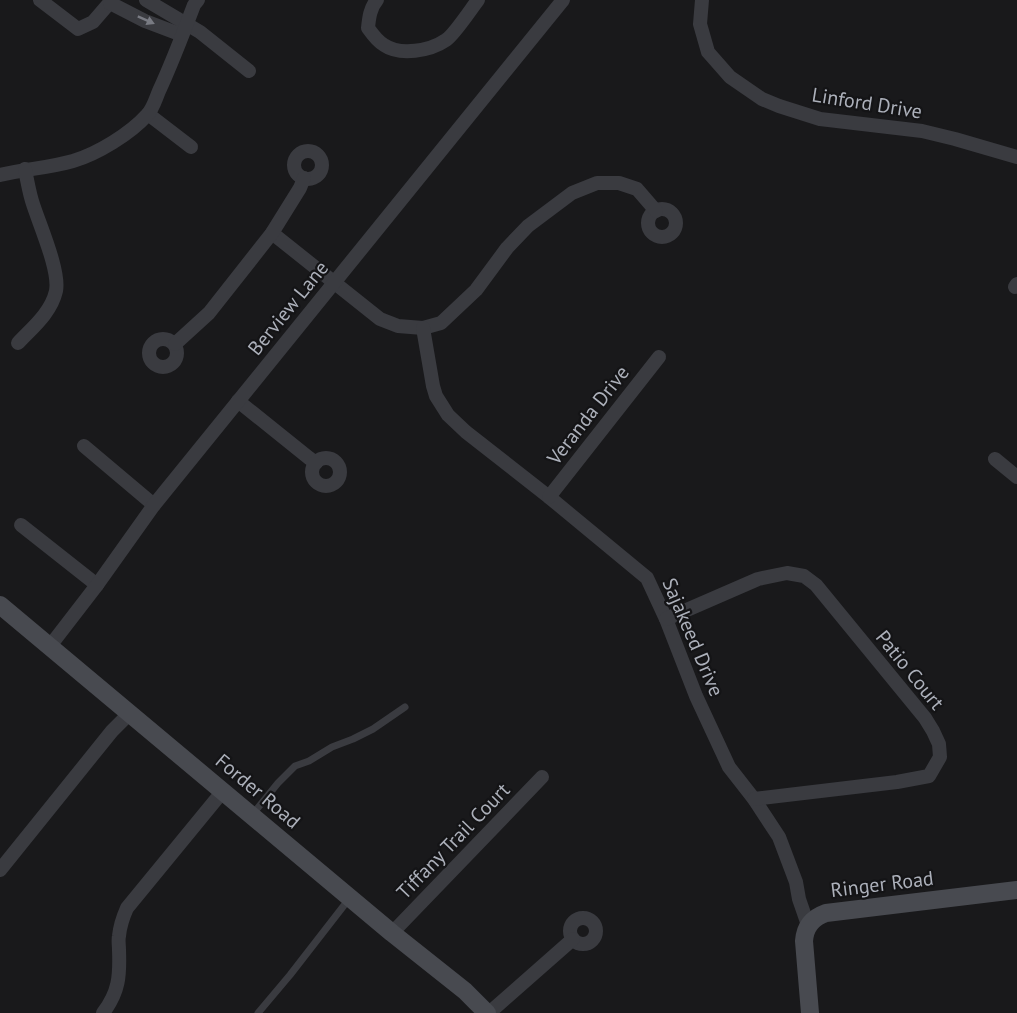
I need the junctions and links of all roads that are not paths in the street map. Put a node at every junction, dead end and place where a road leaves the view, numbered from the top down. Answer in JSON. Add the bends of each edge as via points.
{"nodes":[{"id":1,"x":40,"y":0,"type":"edge"},
{"id":2,"x":146,"y":0,"type":"edge"},
{"id":3,"x":198,"y":0,"type":"edge"},
{"id":4,"x":377,"y":0,"type":"edge"},
{"id":5,"x":563,"y":0,"type":"edge"},
{"id":6,"x":111,"y":1,"type":"edge"},
{"id":7,"x":476,"y":1,"type":"edge"},
{"id":8,"x":702,"y":1,"type":"edge"},
{"id":9,"x":184,"y":30,"type":"junction"},
{"id":10,"x":249,"y":71,"type":"dead end"},
{"id":11,"x":148,"y":114,"type":"junction"},
{"id":12,"x":191,"y":147,"type":"dead end"},
{"id":13,"x":1017,"y":157,"type":"edge"},
{"id":14,"x":25,"y":169,"type":"junction"},
{"id":15,"x":0,"y":175,"type":"edge"},
{"id":16,"x":304,"y":178,"type":"dead end"},
{"id":17,"x":656,"y":211,"type":"dead end"},
{"id":18,"x":272,"y":233,"type":"junction"},
{"id":19,"x":334,"y":282,"type":"junction"},
{"id":20,"x":423,"y":328,"type":"junction"},
{"id":21,"x":18,"y":344,"type":"dead end"},
{"id":22,"x":175,"y":344,"type":"dead end"},
{"id":23,"x":658,"y":357,"type":"dead end"},
{"id":24,"x":238,"y":401,"type":"junction"},
{"id":25,"x":84,"y":446,"type":"dead end"},
{"id":26,"x":995,"y":459,"type":"dead end"},
{"id":27,"x":316,"y":463,"type":"dead end"},
{"id":28,"x":1017,"y":477,"type":"edge"},
{"id":29,"x":549,"y":497,"type":"junction"},
{"id":30,"x":154,"y":505,"type":"junction"},
{"id":31,"x":21,"y":525,"type":"dead end"},
{"id":32,"x":97,"y":585,"type":"junction"},
{"id":33,"x":0,"y":605,"type":"edge"},
{"id":34,"x":666,"y":619,"type":"junction"},
{"id":35,"x":50,"y":646,"type":"junction"},
{"id":36,"x":405,"y":707,"type":"dead end"},
{"id":37,"x":130,"y":713,"type":"junction"},
{"id":38,"x":542,"y":777,"type":"dead end"},
{"id":39,"x":223,"y":791,"type":"junction"},
{"id":40,"x":754,"y":799,"type":"junction"},
{"id":41,"x":252,"y":815,"type":"junction"},
{"id":42,"x":0,"y":870,"type":"edge"},
{"id":43,"x":1017,"y":890,"type":"edge"},
{"id":44,"x":350,"y":897,"type":"junction"},
{"id":45,"x":808,"y":925,"type":"junction"},
{"id":46,"x":392,"y":933,"type":"junction"},
{"id":47,"x":573,"y":939,"type":"dead end"},
{"id":48,"x":103,"y":1013,"type":"edge"},
{"id":49,"x":258,"y":1013,"type":"edge"},
{"id":50,"x":488,"y":1013,"type":"edge"},
{"id":51,"x":810,"y":1013,"type":"edge"}],
"edges":[{"from":1,"to":6,"type":"street","via":[[78,29],[93,22]]},
{"from":2,"to":9,"type":"street"},
{"from":3,"to":9,"type":"street"},
{"from":4,"to":7,"type":"street","via":[[368,28],[386,47],[404,52],[447,40]]},
{"from":5,"to":19,"type":"street","name":"Berview Lane"},
{"from":6,"to":9,"type":"street","one_way":true,"via":[[146,21]]},
{"from":8,"to":13,"type":"street","name":"Linford Drive","via":[[700,24],[708,52],[730,77],[762,99],[820,118],[922,131]]},
{"from":9,"to":10,"type":"street","via":[[200,32]]},
{"from":9,"to":11,"type":"street"},
{"from":11,"to":12,"type":"street"},
{"from":11,"to":14,"type":"street","via":[[98,152],[52,167]]},
{"from":14,"to":15,"type":"street"},
{"from":14,"to":21,"type":"street","via":[[57,275],[50,305]]},
{"from":16,"to":18,"type":"street"},
{"from":17,"to":20,"type":"street","via":[[637,189],[619,183],[597,183],[572,193],[528,226],[476,290],[441,323]]},
{"from":18,"to":19,"type":"street"},
{"from":18,"to":22,"type":"street","via":[[209,314]]},
{"from":19,"to":20,"type":"street","via":[[380,319],[398,326]]},
{"from":19,"to":24,"type":"street","name":"Berview Lane"},
{"from":20,"to":29,"type":"street","name":"Sajakeed Drive","via":[[433,387],[448,416]]},
{"from":23,"to":29,"type":"street","name":"Veranda Drive"},
{"from":24,"to":27,"type":"street"},
{"from":24,"to":30,"type":"street","name":"Berview Lane"},
{"from":25,"to":30,"type":"street"},
{"from":26,"to":28,"type":"street"},
{"from":29,"to":34,"type":"street","name":"Sajakeed Drive","via":[[647,578]]},
{"from":30,"to":32,"type":"street","name":"Berview Lane"},
{"from":31,"to":32,"type":"street"},
{"from":32,"to":35,"type":"street","name":"Berview Lane"},
{"from":33,"to":35,"type":"main road","name":"Forder Road"},
{"from":34,"to":40,"type":"street","name":"Sajakeed Drive","via":[[729,766]]},
{"from":34,"to":40,"type":"street","name":"Patio Court","via":[[758,579],[787,573],[804,576],[816,585],[925,718],[939,744],[940,757],[929,776]]},
{"from":35,"to":37,"type":"main road","name":"Forder Road"},
{"from":36,"to":41,"type":"lane","via":[[373,729],[295,766]]},
{"from":37,"to":39,"type":"main road","name":"Forder Road"},
{"from":37,"to":42,"type":"street"},
{"from":38,"to":46,"type":"street","name":"Tiffany Trail Court"},
{"from":39,"to":41,"type":"main road","name":"Forder Road"},
{"from":39,"to":48,"type":"street","via":[[127,908],[118,938],[118,984]]},
{"from":40,"to":45,"type":"street","name":"Sajakeed Drive","via":[[789,860]]},
{"from":41,"to":44,"type":"main road","name":"Forder Road"},
{"from":43,"to":45,"type":"main road","name":"Ringer Road","via":[[826,913]]},
{"from":44,"to":46,"type":"main road","name":"Forder Road"},
{"from":44,"to":49,"type":"lane"},
{"from":45,"to":51,"type":"main road","via":[[804,941]]},
{"from":46,"to":50,"type":"main road","name":"Forder Road"},
{"from":47,"to":50,"type":"street"}]}
